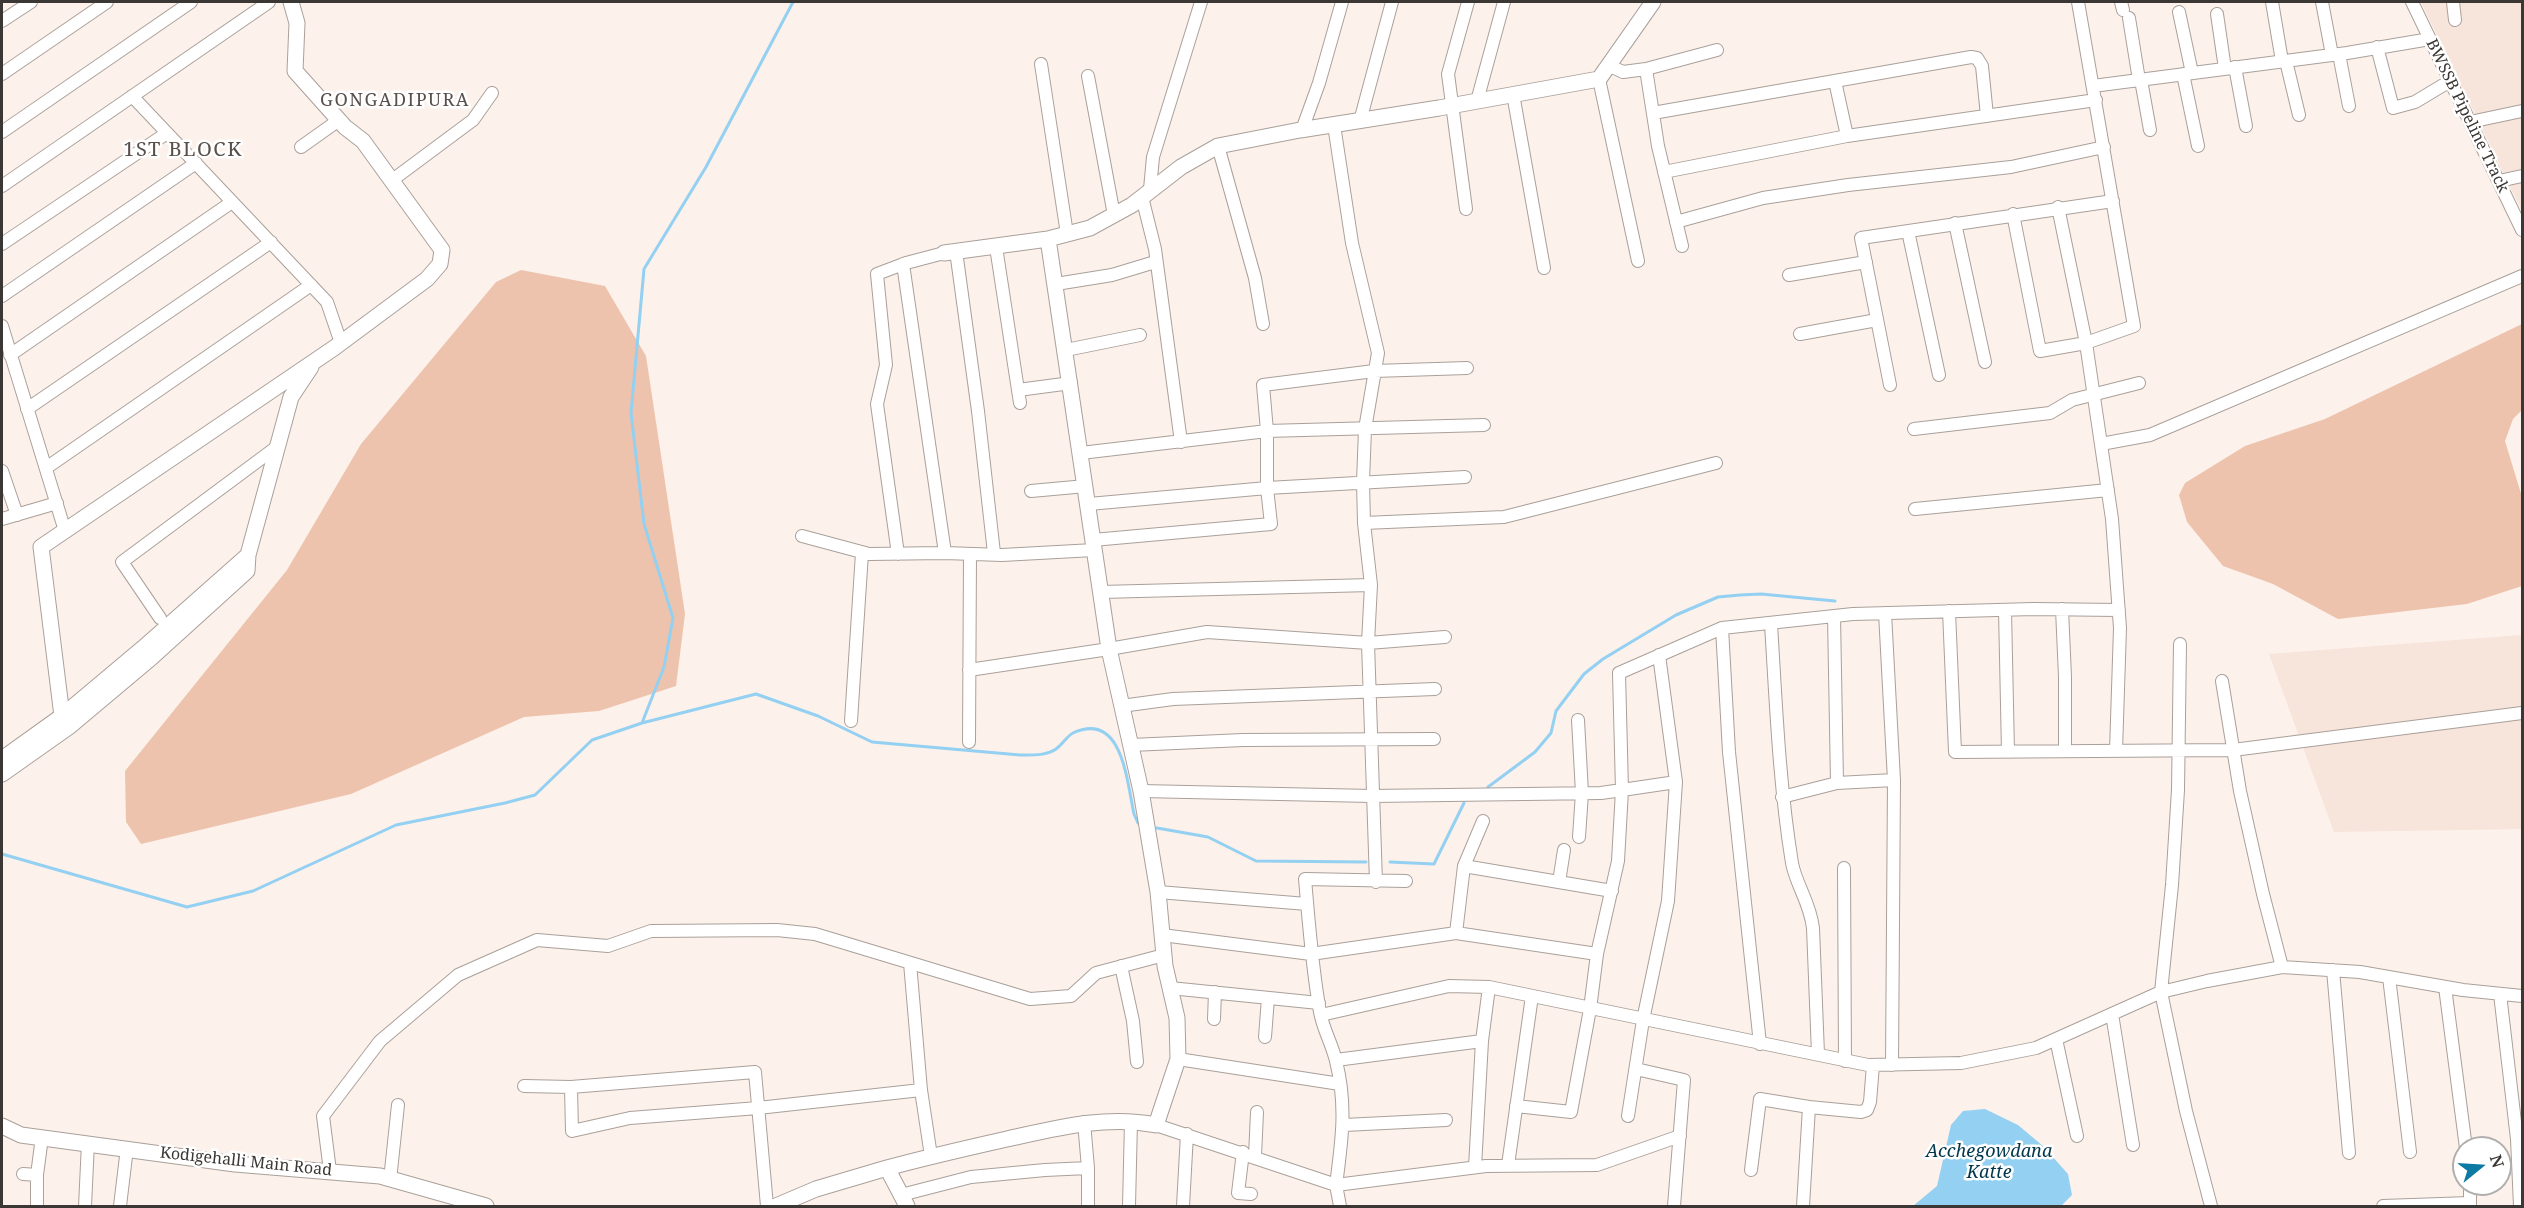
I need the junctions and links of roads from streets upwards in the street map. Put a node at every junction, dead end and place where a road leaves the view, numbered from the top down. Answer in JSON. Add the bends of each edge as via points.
{"nodes":[{"id":1,"x":31,"y":2,"type":"edge"},
{"id":2,"x":107,"y":2,"type":"edge"},
{"id":3,"x":191,"y":2,"type":"edge"},
{"id":4,"x":269,"y":2,"type":"edge"},
{"id":5,"x":291,"y":2,"type":"edge"},
{"id":6,"x":1201,"y":2,"type":"edge"},
{"id":7,"x":1342,"y":2,"type":"edge"},
{"id":8,"x":1392,"y":2,"type":"edge"},
{"id":9,"x":1468,"y":2,"type":"edge"},
{"id":10,"x":1504,"y":2,"type":"edge"},
{"id":11,"x":1653,"y":2,"type":"edge"},
{"id":12,"x":2078,"y":2,"type":"edge"},
{"id":13,"x":2272,"y":2,"type":"edge"},
{"id":14,"x":2322,"y":2,"type":"edge"},
{"id":15,"x":2412,"y":2,"type":"edge"},
{"id":16,"x":2453,"y":2,"type":"edge"},
{"id":17,"x":2124,"y":10,"type":"edge"},
{"id":18,"x":2179,"y":12,"type":"dead end"},
{"id":19,"x":2217,"y":14,"type":"dead end"},
{"id":20,"x":2455,"y":20,"type":"dead end"},
{"id":21,"x":2,"y":21,"type":"edge"},
{"id":22,"x":2430,"y":39,"type":"junction"},
{"id":23,"x":2377,"y":47,"type":"junction"},
{"id":24,"x":1717,"y":50,"type":"dead end"},
{"id":25,"x":2335,"y":54,"type":"junction"},
{"id":26,"x":2284,"y":61,"type":"junction"},
{"id":27,"x":1041,"y":64,"type":"dead end"},
{"id":28,"x":1610,"y":66,"type":"junction"},
{"id":29,"x":2230,"y":68,"type":"junction"},
{"id":30,"x":1646,"y":69,"type":"junction"},
{"id":31,"x":2,"y":74,"type":"edge"},
{"id":32,"x":2188,"y":74,"type":"junction"},
{"id":33,"x":1088,"y":76,"type":"dead end"},
{"id":34,"x":1599,"y":79,"type":"junction"},
{"id":35,"x":2140,"y":80,"type":"junction"},
{"id":36,"x":1835,"y":81,"type":"junction"},
{"id":37,"x":2450,"y":81,"type":"junction"},
{"id":38,"x":2093,"y":86,"type":"junction"},
{"id":39,"x":492,"y":93,"type":"dead end"},
{"id":40,"x":1514,"y":94,"type":"junction"},
{"id":41,"x":132,"y":96,"type":"junction"},
{"id":42,"x":2096,"y":100,"type":"junction"},
{"id":43,"x":1477,"y":101,"type":"junction"},
{"id":44,"x":1452,"y":106,"type":"junction"},
{"id":45,"x":2349,"y":106,"type":"dead end"},
{"id":46,"x":2523,"y":111,"type":"edge"},
{"id":47,"x":1653,"y":113,"type":"junction"},
{"id":48,"x":2299,"y":115,"type":"dead end"},
{"id":49,"x":1987,"y":116,"type":"junction"},
{"id":50,"x":339,"y":120,"type":"junction"},
{"id":51,"x":1360,"y":121,"type":"junction"},
{"id":52,"x":2470,"y":122,"type":"junction"},
{"id":53,"x":1334,"y":125,"type":"junction"},
{"id":54,"x":2246,"y":126,"type":"dead end"},
{"id":55,"x":1302,"y":130,"type":"junction"},
{"id":56,"x":2150,"y":130,"type":"dead end"},
{"id":57,"x":2,"y":132,"type":"edge"},
{"id":58,"x":167,"y":133,"type":"junction"},
{"id":59,"x":1847,"y":136,"type":"junction"},
{"id":60,"x":1218,"y":146,"type":"junction"},
{"id":61,"x":2198,"y":146,"type":"dead end"},
{"id":62,"x":301,"y":147,"type":"dead end"},
{"id":63,"x":2104,"y":147,"type":"junction"},
{"id":64,"x":196,"y":163,"type":"junction"},
{"id":65,"x":1664,"y":172,"type":"junction"},
{"id":66,"x":2523,"y":176,"type":"edge"},
{"id":67,"x":391,"y":181,"type":"junction"},
{"id":68,"x":2499,"y":181,"type":"junction"},
{"id":69,"x":2,"y":186,"type":"edge"},
{"id":70,"x":1146,"y":194,"type":"junction"},
{"id":71,"x":2113,"y":201,"type":"junction"},
{"id":72,"x":232,"y":202,"type":"junction"},
{"id":73,"x":2058,"y":207,"type":"junction"},
{"id":74,"x":1466,"y":209,"type":"dead end"},
{"id":75,"x":2013,"y":214,"type":"junction"},
{"id":76,"x":1114,"y":215,"type":"junction"},
{"id":77,"x":1676,"y":222,"type":"junction"},
{"id":78,"x":1955,"y":223,"type":"junction"},
{"id":79,"x":2523,"y":230,"type":"edge"},
{"id":80,"x":1908,"y":231,"type":"junction"},
{"id":81,"x":1067,"y":234,"type":"junction"},
{"id":82,"x":1048,"y":239,"type":"junction"},
{"id":83,"x":270,"y":242,"type":"junction"},
{"id":84,"x":2,"y":244,"type":"edge"},
{"id":85,"x":1682,"y":246,"type":"dead end"},
{"id":86,"x":996,"y":247,"type":"junction"},
{"id":87,"x":950,"y":252,"type":"junction"},
{"id":88,"x":1638,"y":261,"type":"dead end"},
{"id":89,"x":1155,"y":262,"type":"junction"},
{"id":90,"x":1866,"y":262,"type":"junction"},
{"id":91,"x":903,"y":264,"type":"junction"},
{"id":92,"x":1544,"y":268,"type":"dead end"},
{"id":93,"x":1789,"y":275,"type":"dead end"},
{"id":94,"x":2523,"y":276,"type":"edge"},
{"id":95,"x":1056,"y":284,"type":"junction"},
{"id":96,"x":311,"y":285,"type":"junction"},
{"id":97,"x":2,"y":296,"type":"edge"},
{"id":98,"x":1877,"y":320,"type":"junction"},
{"id":99,"x":1263,"y":324,"type":"dead end"},
{"id":100,"x":2,"y":326,"type":"edge"},
{"id":101,"x":1140,"y":334,"type":"dead end"},
{"id":102,"x":1800,"y":334,"type":"dead end"},
{"id":103,"x":341,"y":343,"type":"junction"},
{"id":104,"x":2086,"y":343,"type":"junction"},
{"id":105,"x":1066,"y":350,"type":"junction"},
{"id":106,"x":10,"y":355,"type":"junction"},
{"id":107,"x":314,"y":362,"type":"junction"},
{"id":108,"x":1985,"y":362,"type":"dead end"},
{"id":109,"x":1467,"y":368,"type":"dead end"},
{"id":110,"x":1374,"y":371,"type":"junction"},
{"id":111,"x":1939,"y":375,"type":"dead end"},
{"id":112,"x":1071,"y":383,"type":"junction"},
{"id":113,"x":2139,"y":383,"type":"dead end"},
{"id":114,"x":1890,"y":385,"type":"dead end"},
{"id":115,"x":1018,"y":390,"type":"junction"},
{"id":116,"x":2094,"y":394,"type":"junction"},
{"id":117,"x":1020,"y":403,"type":"dead end"},
{"id":118,"x":27,"y":410,"type":"junction"},
{"id":119,"x":1484,"y":425,"type":"dead end"},
{"id":120,"x":1365,"y":429,"type":"junction"},
{"id":121,"x":1914,"y":429,"type":"dead end"},
{"id":122,"x":1267,"y":431,"type":"junction"},
{"id":123,"x":1181,"y":442,"type":"junction"},
{"id":124,"x":2101,"y":444,"type":"junction"},
{"id":125,"x":278,"y":446,"type":"junction"},
{"id":126,"x":1081,"y":453,"type":"junction"},
{"id":127,"x":1716,"y":463,"type":"dead end"},
{"id":128,"x":45,"y":468,"type":"junction"},
{"id":129,"x":2,"y":471,"type":"edge"},
{"id":130,"x":1465,"y":477,"type":"dead end"},
{"id":131,"x":1364,"y":482,"type":"junction"},
{"id":132,"x":1086,"y":486,"type":"junction"},
{"id":133,"x":1266,"y":488,"type":"junction"},
{"id":134,"x":2108,"y":490,"type":"junction"},
{"id":135,"x":1031,"y":491,"type":"dead end"},
{"id":136,"x":57,"y":503,"type":"junction"},
{"id":137,"x":1089,"y":504,"type":"junction"},
{"id":138,"x":1915,"y":508,"type":"dead end"},
{"id":139,"x":17,"y":515,"type":"junction"},
{"id":140,"x":2,"y":519,"type":"edge"},
{"id":141,"x":1364,"y":523,"type":"junction"},
{"id":142,"x":65,"y":531,"type":"junction"},
{"id":143,"x":801,"y":536,"type":"dead end"},
{"id":144,"x":1094,"y":545,"type":"junction"},
{"id":145,"x":862,"y":553,"type":"junction"},
{"id":146,"x":945,"y":553,"type":"junction"},
{"id":147,"x":994,"y":553,"type":"junction"},
{"id":148,"x":898,"y":554,"type":"junction"},
{"id":149,"x":248,"y":555,"type":"junction"},
{"id":150,"x":970,"y":555,"type":"junction"},
{"id":151,"x":1371,"y":585,"type":"junction"},
{"id":152,"x":1101,"y":592,"type":"junction"},
{"id":153,"x":2062,"y":609,"type":"junction"},
{"id":154,"x":2005,"y":610,"type":"junction"},
{"id":155,"x":2119,"y":610,"type":"junction"},
{"id":156,"x":1949,"y":611,"type":"junction"},
{"id":157,"x":1885,"y":613,"type":"junction"},
{"id":158,"x":1834,"y":616,"type":"junction"},
{"id":159,"x":160,"y":618,"type":"dead end"},
{"id":160,"x":1771,"y":624,"type":"junction"},
{"id":161,"x":1722,"y":628,"type":"junction"},
{"id":162,"x":1445,"y":637,"type":"dead end"},
{"id":163,"x":1368,"y":643,"type":"junction"},
{"id":164,"x":2180,"y":644,"type":"dead end"},
{"id":165,"x":1109,"y":649,"type":"junction"},
{"id":166,"x":1659,"y":655,"type":"junction"},
{"id":167,"x":969,"y":670,"type":"junction"},
{"id":168,"x":2222,"y":681,"type":"dead end"},
{"id":169,"x":1435,"y":689,"type":"dead end"},
{"id":170,"x":1371,"y":692,"type":"junction"},
{"id":171,"x":1121,"y":706,"type":"junction"},
{"id":172,"x":2523,"y":713,"type":"edge"},
{"id":173,"x":62,"y":716,"type":"junction"},
{"id":174,"x":1578,"y":720,"type":"dead end"},
{"id":175,"x":851,"y":722,"type":"dead end"},
{"id":176,"x":1434,"y":739,"type":"dead end"},
{"id":177,"x":1370,"y":740,"type":"junction"},
{"id":178,"x":969,"y":742,"type":"dead end"},
{"id":179,"x":1131,"y":745,"type":"junction"},
{"id":180,"x":2234,"y":750,"type":"junction"},
{"id":181,"x":2065,"y":751,"type":"junction"},
{"id":182,"x":2116,"y":751,"type":"junction"},
{"id":183,"x":2179,"y":751,"type":"junction"},
{"id":184,"x":2008,"y":752,"type":"junction"},
{"id":185,"x":2,"y":759,"type":"edge"},
{"id":186,"x":2,"y":774,"type":"edge"},
{"id":187,"x":1894,"y":780,"type":"junction"},
{"id":188,"x":1676,"y":782,"type":"junction"},
{"id":189,"x":1837,"y":783,"type":"junction"},
{"id":190,"x":1623,"y":790,"type":"junction"},
{"id":191,"x":1141,"y":791,"type":"junction"},
{"id":192,"x":1582,"y":793,"type":"junction"},
{"id":193,"x":1372,"y":796,"type":"junction"},
{"id":194,"x":1782,"y":797,"type":"junction"},
{"id":195,"x":1483,"y":821,"type":"dead end"},
{"id":196,"x":1579,"y":837,"type":"dead end"},
{"id":197,"x":1564,"y":850,"type":"dead end"},
{"id":198,"x":1464,"y":866,"type":"junction"},
{"id":199,"x":1844,"y":868,"type":"dead end"},
{"id":200,"x":1406,"y":881,"type":"dead end"},
{"id":201,"x":1376,"y":882,"type":"junction"},
{"id":202,"x":1559,"y":882,"type":"junction"},
{"id":203,"x":1612,"y":891,"type":"junction"},
{"id":204,"x":1158,"y":892,"type":"junction"},
{"id":205,"x":1307,"y":904,"type":"junction"},
{"id":206,"x":1456,"y":933,"type":"junction"},
{"id":207,"x":1162,"y":935,"type":"junction"},
{"id":208,"x":1311,"y":954,"type":"junction"},
{"id":209,"x":1597,"y":954,"type":"junction"},
{"id":210,"x":1164,"y":955,"type":"junction"},
{"id":211,"x":910,"y":963,"type":"junction"},
{"id":212,"x":1121,"y":966,"type":"junction"},
{"id":213,"x":2282,"y":967,"type":"junction"},
{"id":214,"x":2333,"y":970,"type":"junction"},
{"id":215,"x":2389,"y":977,"type":"junction"},
{"id":216,"x":1489,"y":987,"type":"junction"},
{"id":217,"x":2445,"y":987,"type":"junction"},
{"id":218,"x":1170,"y":988,"type":"junction"},
{"id":219,"x":1215,"y":992,"type":"junction"},
{"id":220,"x":2161,"y":993,"type":"junction"},
{"id":221,"x":2500,"y":994,"type":"junction"},
{"id":222,"x":1532,"y":996,"type":"junction"},
{"id":223,"x":2523,"y":996,"type":"edge"},
{"id":224,"x":1268,"y":998,"type":"junction"},
{"id":225,"x":1320,"y":1009,"type":"junction"},
{"id":226,"x":1590,"y":1009,"type":"junction"},
{"id":227,"x":2112,"y":1014,"type":"junction"},
{"id":228,"x":1214,"y":1019,"type":"dead end"},
{"id":229,"x":1643,"y":1020,"type":"junction"},
{"id":230,"x":1265,"y":1037,"type":"dead end"},
{"id":231,"x":2056,"y":1039,"type":"junction"},
{"id":232,"x":1482,"y":1041,"type":"junction"},
{"id":233,"x":1760,"y":1044,"type":"junction"},
{"id":234,"x":1818,"y":1054,"type":"junction"},
{"id":235,"x":1178,"y":1059,"type":"junction"},
{"id":236,"x":1336,"y":1060,"type":"junction"},
{"id":237,"x":1845,"y":1061,"type":"junction"},
{"id":238,"x":1137,"y":1062,"type":"dead end"},
{"id":239,"x":1872,"y":1065,"type":"junction"},
{"id":240,"x":1892,"y":1065,"type":"junction"},
{"id":241,"x":1636,"y":1069,"type":"junction"},
{"id":242,"x":1340,"y":1084,"type":"junction"},
{"id":243,"x":524,"y":1086,"type":"dead end"},
{"id":244,"x":571,"y":1087,"type":"junction"},
{"id":245,"x":921,"y":1090,"type":"junction"},
{"id":246,"x":398,"y":1105,"type":"dead end"},
{"id":247,"x":1516,"y":1106,"type":"junction"},
{"id":248,"x":1809,"y":1107,"type":"junction"},
{"id":249,"x":758,"y":1108,"type":"junction"},
{"id":250,"x":1257,"y":1112,"type":"dead end"},
{"id":251,"x":1628,"y":1116,"type":"dead end"},
{"id":252,"x":1446,"y":1120,"type":"dead end"},
{"id":253,"x":1131,"y":1121,"type":"junction"},
{"id":254,"x":1084,"y":1122,"type":"junction"},
{"id":255,"x":1156,"y":1125,"type":"junction"},
{"id":256,"x":1344,"y":1125,"type":"junction"},
{"id":257,"x":3,"y":1127,"type":"edge"},
{"id":258,"x":1187,"y":1134,"type":"junction"},
{"id":259,"x":1680,"y":1136,"type":"junction"},
{"id":260,"x":2077,"y":1136,"type":"dead end"},
{"id":261,"x":2464,"y":1136,"type":"edge"},
{"id":262,"x":42,"y":1137,"type":"junction"},
{"id":263,"x":88,"y":1143,"type":"junction"},
{"id":264,"x":2133,"y":1145,"type":"dead end"},
{"id":265,"x":127,"y":1148,"type":"junction"},
{"id":266,"x":2410,"y":1152,"type":"dead end"},
{"id":267,"x":2349,"y":1153,"type":"dead end"},
{"id":268,"x":1249,"y":1154,"type":"junction"},
{"id":269,"x":931,"y":1156,"type":"junction"},
{"id":270,"x":1508,"y":1166,"type":"junction"},
{"id":271,"x":1475,"y":1167,"type":"junction"},
{"id":272,"x":887,"y":1168,"type":"junction"},
{"id":273,"x":1088,"y":1168,"type":"junction"},
{"id":274,"x":1751,"y":1170,"type":"dead end"},
{"id":275,"x":330,"y":1171,"type":"junction"},
{"id":276,"x":23,"y":1174,"type":"dead end"},
{"id":277,"x":37,"y":1175,"type":"junction"},
{"id":278,"x":390,"y":1180,"type":"junction"},
{"id":279,"x":1336,"y":1185,"type":"junction"},
{"id":280,"x":1251,"y":1194,"type":"dead end"},
{"id":281,"x":904,"y":1201,"type":"edge"},
{"id":282,"x":2470,"y":1205,"type":"edge"},
{"id":283,"x":37,"y":1206,"type":"edge"},
{"id":284,"x":85,"y":1206,"type":"edge"},
{"id":285,"x":120,"y":1206,"type":"edge"},
{"id":286,"x":486,"y":1206,"type":"edge"},
{"id":287,"x":767,"y":1206,"type":"edge"},
{"id":288,"x":776,"y":1206,"type":"edge"},
{"id":289,"x":1088,"y":1206,"type":"edge"},
{"id":290,"x":1129,"y":1206,"type":"edge"},
{"id":291,"x":1183,"y":1206,"type":"edge"},
{"id":292,"x":1340,"y":1206,"type":"edge"},
{"id":293,"x":1674,"y":1206,"type":"edge"},
{"id":294,"x":1803,"y":1206,"type":"edge"},
{"id":295,"x":2211,"y":1206,"type":"edge"},
{"id":296,"x":2383,"y":1206,"type":"edge"},
{"id":297,"x":2520,"y":1206,"type":"edge"}],
"edges":[{"from":1,"to":21,"type":"street"},
{"from":2,"to":31,"type":"street"},
{"from":3,"to":57,"type":"street"},
{"from":4,"to":41,"type":"street"},
{"from":5,"to":50,"type":"street","via":[[297,23],[295,71]]},
{"from":6,"to":70,"type":"street","via":[[1153,157]]},
{"from":7,"to":55,"type":"street"},
{"from":8,"to":51,"type":"street"},
{"from":9,"to":44,"type":"street","via":[[1448,74]]},
{"from":10,"to":43,"type":"street"},
{"from":11,"to":28,"type":"street"},
{"from":12,"to":38,"type":"street"},
{"from":13,"to":26,"type":"street"},
{"from":14,"to":25,"type":"street"},
{"from":15,"to":22,"type":"street","name":"BWSSB Pipeline Track"},
{"from":16,"to":20,"type":"street"},
{"from":17,"to":35,"type":"street"},
{"from":18,"to":32,"type":"street"},
{"from":19,"to":29,"type":"street"},
{"from":22,"to":23,"type":"street"},
{"from":22,"to":37,"type":"street","name":"BWSSB Pipeline Track"},
{"from":23,"to":25,"type":"street"},
{"from":23,"to":37,"type":"street","via":[[2393,108],[2415,102]]},
{"from":24,"to":30,"type":"street"},
{"from":25,"to":26,"type":"street"},
{"from":25,"to":45,"type":"street"},
{"from":26,"to":29,"type":"street"},
{"from":26,"to":48,"type":"street"},
{"from":27,"to":81,"type":"street"},
{"from":28,"to":30,"type":"street","via":[[1623,72]]},
{"from":28,"to":34,"type":"street"},
{"from":29,"to":32,"type":"street"},
{"from":29,"to":54,"type":"street"},
{"from":30,"to":47,"type":"street"},
{"from":32,"to":35,"type":"street"},
{"from":32,"to":61,"type":"street"},
{"from":33,"to":76,"type":"street"},
{"from":34,"to":40,"type":"street"},
{"from":34,"to":88,"type":"street"},
{"from":35,"to":38,"type":"street"},
{"from":35,"to":56,"type":"street"},
{"from":36,"to":47,"type":"street"},
{"from":36,"to":49,"type":"street","via":[[1977,58],[1982,66]]},
{"from":36,"to":59,"type":"street"},
{"from":37,"to":52,"type":"street","name":"BWSSB Pipeline Track"},
{"from":38,"to":42,"type":"street"},
{"from":39,"to":67,"type":"street","via":[[473,120]]},
{"from":40,"to":43,"type":"street"},
{"from":40,"to":92,"type":"street"},
{"from":41,"to":58,"type":"street"},
{"from":41,"to":69,"type":"street"},
{"from":42,"to":49,"type":"street"},
{"from":42,"to":63,"type":"street"},
{"from":43,"to":44,"type":"street"},
{"from":44,"to":51,"type":"street"},
{"from":44,"to":74,"type":"street"},
{"from":46,"to":52,"type":"street"},
{"from":47,"to":65,"type":"street"},
{"from":49,"to":59,"type":"street"},
{"from":50,"to":62,"type":"street"},
{"from":50,"to":67,"type":"street","via":[[363,141]]},
{"from":51,"to":53,"type":"street"},
{"from":52,"to":68,"type":"street","name":"BWSSB Pipeline Track"},
{"from":53,"to":55,"type":"street"},
{"from":53,"to":110,"type":"street","via":[[1352,243],[1378,353]]},
{"from":55,"to":60,"type":"street"},
{"from":58,"to":64,"type":"street"},
{"from":58,"to":84,"type":"street"},
{"from":59,"to":65,"type":"street"},
{"from":60,"to":70,"type":"street"},
{"from":60,"to":99,"type":"street","via":[[1255,278]]},
{"from":63,"to":71,"type":"street"},
{"from":63,"to":77,"type":"street","via":[[2011,167],[1763,198]]},
{"from":64,"to":72,"type":"street"},
{"from":64,"to":97,"type":"street"},
{"from":65,"to":77,"type":"street"},
{"from":66,"to":68,"type":"street"},
{"from":67,"to":103,"type":"street","via":[[442,250],[440,264],[427,279]]},
{"from":68,"to":79,"type":"street","name":"BWSSB Pipeline Track"},
{"from":70,"to":76,"type":"street"},
{"from":70,"to":89,"type":"street"},
{"from":71,"to":73,"type":"street"},
{"from":71,"to":104,"type":"street","via":[[2134,326]]},
{"from":72,"to":83,"type":"street"},
{"from":72,"to":106,"type":"street"},
{"from":73,"to":75,"type":"street"},
{"from":73,"to":104,"type":"street"},
{"from":75,"to":78,"type":"street"},
{"from":75,"to":104,"type":"street","via":[[2040,351]]},
{"from":76,"to":81,"type":"street","via":[[1090,228]]},
{"from":77,"to":85,"type":"street"},
{"from":78,"to":80,"type":"street"},
{"from":78,"to":108,"type":"street"},
{"from":80,"to":90,"type":"street","via":[[1861,238]]},
{"from":80,"to":111,"type":"street"},
{"from":81,"to":82,"type":"street"},
{"from":82,"to":86,"type":"street"},
{"from":82,"to":95,"type":"street"},
{"from":83,"to":96,"type":"street"},
{"from":83,"to":118,"type":"street"},
{"from":86,"to":87,"type":"street"},
{"from":86,"to":115,"type":"street"},
{"from":87,"to":91,"type":"street"},
{"from":87,"to":147,"type":"street","via":[[978,411]]},
{"from":89,"to":95,"type":"street"},
{"from":89,"to":123,"type":"street","via":[[1168,329]]},
{"from":90,"to":93,"type":"street"},
{"from":90,"to":98,"type":"street"},
{"from":91,"to":146,"type":"street"},
{"from":91,"to":148,"type":"street","via":[[877,274],[886,366],[877,404]]},
{"from":94,"to":124,"type":"street","via":[[2150,435]]},
{"from":95,"to":105,"type":"street"},
{"from":96,"to":103,"type":"street","via":[[327,302]]},
{"from":96,"to":128,"type":"street"},
{"from":98,"to":102,"type":"street"},
{"from":98,"to":114,"type":"street"},
{"from":100,"to":106,"type":"street"},
{"from":101,"to":105,"type":"street"},
{"from":103,"to":107,"type":"street"},
{"from":104,"to":116,"type":"street"},
{"from":105,"to":112,"type":"street"},
{"from":106,"to":118,"type":"street"},
{"from":107,"to":125,"type":"street","via":[[291,398]]},
{"from":107,"to":142,"type":"street"},
{"from":109,"to":110,"type":"street"},
{"from":110,"to":120,"type":"street"},
{"from":110,"to":122,"type":"street","via":[[1263,385]]},
{"from":112,"to":115,"type":"street"},
{"from":112,"to":126,"type":"street"},
{"from":113,"to":116,"type":"street"},
{"from":115,"to":117,"type":"street"},
{"from":116,"to":121,"type":"street","via":[[2073,400],[2050,414]]},
{"from":116,"to":124,"type":"street"},
{"from":118,"to":128,"type":"street"},
{"from":119,"to":120,"type":"street"},
{"from":120,"to":122,"type":"street"},
{"from":120,"to":131,"type":"street"},
{"from":122,"to":123,"type":"street"},
{"from":122,"to":133,"type":"street"},
{"from":123,"to":126,"type":"street"},
{"from":124,"to":134,"type":"street"},
{"from":125,"to":149,"type":"street"},
{"from":125,"to":159,"type":"street","via":[[122,562]]},
{"from":126,"to":132,"type":"street"},
{"from":127,"to":141,"type":"street","via":[[1504,517]]},
{"from":128,"to":136,"type":"street"},
{"from":129,"to":139,"type":"street"},
{"from":130,"to":131,"type":"street"},
{"from":131,"to":133,"type":"street"},
{"from":131,"to":141,"type":"street"},
{"from":132,"to":135,"type":"street"},
{"from":132,"to":137,"type":"street"},
{"from":133,"to":137,"type":"street"},
{"from":133,"to":144,"type":"street","via":[[1271,524]]},
{"from":134,"to":138,"type":"street"},
{"from":134,"to":155,"type":"street"},
{"from":136,"to":139,"type":"street"},
{"from":136,"to":142,"type":"street"},
{"from":137,"to":144,"type":"street"},
{"from":139,"to":140,"type":"street"},
{"from":141,"to":151,"type":"street"},
{"from":142,"to":173,"type":"street","via":[[41,547]]},
{"from":143,"to":145,"type":"street"},
{"from":144,"to":147,"type":"street"},
{"from":144,"to":152,"type":"street"},
{"from":145,"to":148,"type":"street"},
{"from":145,"to":175,"type":"street"},
{"from":146,"to":148,"type":"street"},
{"from":146,"to":150,"type":"street"},
{"from":147,"to":150,"type":"street"},
{"from":149,"to":173,"type":"street"},
{"from":149,"to":186,"type":"street","via":[[247,571],[151,658],[70,726]]},
{"from":150,"to":167,"type":"street"},
{"from":151,"to":152,"type":"street"},
{"from":151,"to":163,"type":"street"},
{"from":152,"to":165,"type":"street"},
{"from":153,"to":154,"type":"street"},
{"from":153,"to":155,"type":"street"},
{"from":153,"to":181,"type":"street"},
{"from":154,"to":156,"type":"street"},
{"from":154,"to":184,"type":"street"},
{"from":155,"to":182,"type":"street"},
{"from":156,"to":157,"type":"street"},
{"from":156,"to":184,"type":"street","via":[[1955,752]]},
{"from":157,"to":158,"type":"street"},
{"from":157,"to":187,"type":"street"},
{"from":158,"to":160,"type":"street"},
{"from":158,"to":189,"type":"street"},
{"from":160,"to":161,"type":"street"},
{"from":160,"to":194,"type":"street"},
{"from":161,"to":166,"type":"street"},
{"from":161,"to":233,"type":"street","via":[[1729,752]]},
{"from":162,"to":163,"type":"street"},
{"from":163,"to":165,"type":"street","via":[[1207,632]]},
{"from":163,"to":170,"type":"street"},
{"from":164,"to":183,"type":"street"},
{"from":165,"to":167,"type":"street"},
{"from":165,"to":171,"type":"street"},
{"from":166,"to":188,"type":"street"},
{"from":166,"to":190,"type":"street","via":[[1619,673]]},
{"from":167,"to":178,"type":"street"},
{"from":168,"to":180,"type":"street"},
{"from":169,"to":170,"type":"street"},
{"from":170,"to":171,"type":"street","via":[[1173,699]]},
{"from":170,"to":177,"type":"street"},
{"from":171,"to":179,"type":"street"},
{"from":172,"to":180,"type":"street"},
{"from":173,"to":185,"type":"street"},
{"from":174,"to":192,"type":"street"},
{"from":176,"to":177,"type":"street"},
{"from":177,"to":179,"type":"street"},
{"from":177,"to":193,"type":"street"},
{"from":179,"to":191,"type":"street"},
{"from":180,"to":183,"type":"street"},
{"from":180,"to":213,"type":"street"},
{"from":181,"to":182,"type":"street"},
{"from":181,"to":184,"type":"street"},
{"from":182,"to":183,"type":"street"},
{"from":183,"to":220,"type":"street"},
{"from":187,"to":189,"type":"street"},
{"from":187,"to":240,"type":"street"},
{"from":188,"to":190,"type":"street"},
{"from":188,"to":229,"type":"street","via":[[1668,901]]},
{"from":189,"to":194,"type":"street"},
{"from":190,"to":192,"type":"street"},
{"from":190,"to":203,"type":"street"},
{"from":191,"to":193,"type":"street"},
{"from":191,"to":204,"type":"street"},
{"from":192,"to":193,"type":"street"},
{"from":192,"to":196,"type":"street"},
{"from":193,"to":201,"type":"street"},
{"from":194,"to":234,"type":"street","via":[[1792,867],[1811,910]]},
{"from":195,"to":198,"type":"street"},
{"from":197,"to":202,"type":"street"},
{"from":198,"to":202,"type":"street"},
{"from":198,"to":206,"type":"street"},
{"from":199,"to":237,"type":"street"},
{"from":200,"to":201,"type":"street"},
{"from":201,"to":205,"type":"street","via":[[1305,879]]},
{"from":202,"to":203,"type":"street"},
{"from":203,"to":209,"type":"street"},
{"from":204,"to":205,"type":"street"},
{"from":204,"to":207,"type":"street"},
{"from":205,"to":208,"type":"street"},
{"from":206,"to":208,"type":"street"},
{"from":206,"to":209,"type":"street"},
{"from":207,"to":208,"type":"street"},
{"from":207,"to":210,"type":"street"},
{"from":208,"to":225,"type":"street"},
{"from":209,"to":226,"type":"street"},
{"from":210,"to":212,"type":"street"},
{"from":210,"to":218,"type":"street"},
{"from":211,"to":212,"type":"street","via":[[1030,999],[1071,996],[1096,973]]},
{"from":211,"to":245,"type":"street"},
{"from":211,"to":275,"type":"street","via":[[815,934],[777,930],[651,931],[608,946],[537,940],[458,975],[380,1041],[323,1116]]},
{"from":212,"to":238,"type":"street"},
{"from":213,"to":214,"type":"street"},
{"from":213,"to":220,"type":"street"},
{"from":214,"to":215,"type":"street"},
{"from":214,"to":267,"type":"street"},
{"from":215,"to":217,"type":"street"},
{"from":215,"to":266,"type":"street"},
{"from":216,"to":222,"type":"street"},
{"from":216,"to":225,"type":"street","via":[[1449,986]]},
{"from":216,"to":232,"type":"street"},
{"from":217,"to":221,"type":"street"},
{"from":217,"to":261,"type":"street"},
{"from":218,"to":219,"type":"street"},
{"from":218,"to":235,"type":"street","via":[[1177,1018]]},
{"from":219,"to":224,"type":"street"},
{"from":219,"to":228,"type":"street"},
{"from":220,"to":227,"type":"street"},
{"from":220,"to":295,"type":"street"},
{"from":221,"to":223,"type":"street"},
{"from":221,"to":297,"type":"street","via":[[2517,1138]]},
{"from":222,"to":226,"type":"street"},
{"from":222,"to":247,"type":"street"},
{"from":224,"to":225,"type":"street"},
{"from":224,"to":230,"type":"street"},
{"from":225,"to":236,"type":"street"},
{"from":226,"to":229,"type":"street"},
{"from":226,"to":247,"type":"street","via":[[1571,1112]]},
{"from":227,"to":231,"type":"street"},
{"from":227,"to":264,"type":"street"},
{"from":229,"to":233,"type":"street"},
{"from":229,"to":241,"type":"street"},
{"from":231,"to":240,"type":"street","via":[[2036,1048],[1961,1063]]},
{"from":231,"to":260,"type":"street"},
{"from":232,"to":236,"type":"street"},
{"from":232,"to":271,"type":"street"},
{"from":233,"to":234,"type":"street"},
{"from":234,"to":237,"type":"street"},
{"from":235,"to":242,"type":"street"},
{"from":235,"to":255,"type":"street"},
{"from":236,"to":242,"type":"street"},
{"from":237,"to":239,"type":"street"},
{"from":239,"to":240,"type":"street"},
{"from":239,"to":248,"type":"street","via":[[1867,1110]]},
{"from":241,"to":251,"type":"street"},
{"from":241,"to":259,"type":"street","via":[[1684,1080]]},
{"from":242,"to":256,"type":"street"},
{"from":243,"to":244,"type":"street"},
{"from":244,"to":249,"type":"street","via":[[755,1072]]},
{"from":244,"to":249,"type":"street","via":[[572,1131],[630,1119]]},
{"from":245,"to":249,"type":"street"},
{"from":245,"to":269,"type":"street"},
{"from":246,"to":278,"type":"street"},
{"from":247,"to":270,"type":"street"},
{"from":248,"to":274,"type":"street","via":[[1760,1099]]},
{"from":248,"to":294,"type":"street"},
{"from":249,"to":287,"type":"street"},
{"from":250,"to":268,"type":"street"},
{"from":252,"to":256,"type":"street"},
{"from":253,"to":254,"type":"street"},
{"from":253,"to":255,"type":"street"},
{"from":253,"to":290,"type":"street"},
{"from":254,"to":269,"type":"street"},
{"from":254,"to":273,"type":"street"},
{"from":255,"to":258,"type":"street"},
{"from":256,"to":279,"type":"street"},
{"from":257,"to":262,"type":"street","name":"Kodigehalli Main Road","via":[[21,1135]]},
{"from":258,"to":268,"type":"street"},
{"from":258,"to":291,"type":"street"},
{"from":259,"to":270,"type":"street","via":[[1597,1165]]},
{"from":259,"to":293,"type":"street"},
{"from":262,"to":263,"type":"street","name":"Kodigehalli Main Road"},
{"from":262,"to":277,"type":"street"},
{"from":263,"to":265,"type":"street","name":"Kodigehalli Main Road"},
{"from":263,"to":284,"type":"street"},
{"from":265,"to":275,"type":"street","name":"Kodigehalli Main Road","via":[[235,1164]]},
{"from":265,"to":285,"type":"street"},
{"from":268,"to":279,"type":"street"},
{"from":268,"to":280,"type":"street","via":[[1238,1193]]},
{"from":269,"to":272,"type":"street"},
{"from":270,"to":271,"type":"street"},
{"from":271,"to":279,"type":"street"},
{"from":272,"to":281,"type":"street"},
{"from":272,"to":288,"type":"street","via":[[816,1189]]},
{"from":273,"to":281,"type":"street","via":[[971,1177]]},
{"from":273,"to":289,"type":"street"},
{"from":275,"to":278,"type":"street","name":"Kodigehalli Main Road"},
{"from":276,"to":277,"type":"street"},
{"from":277,"to":283,"type":"street"},
{"from":278,"to":286,"type":"street","name":"Kodigehalli Main Road"},
{"from":279,"to":292,"type":"street"},
{"from":282,"to":296,"type":"street"}]}
